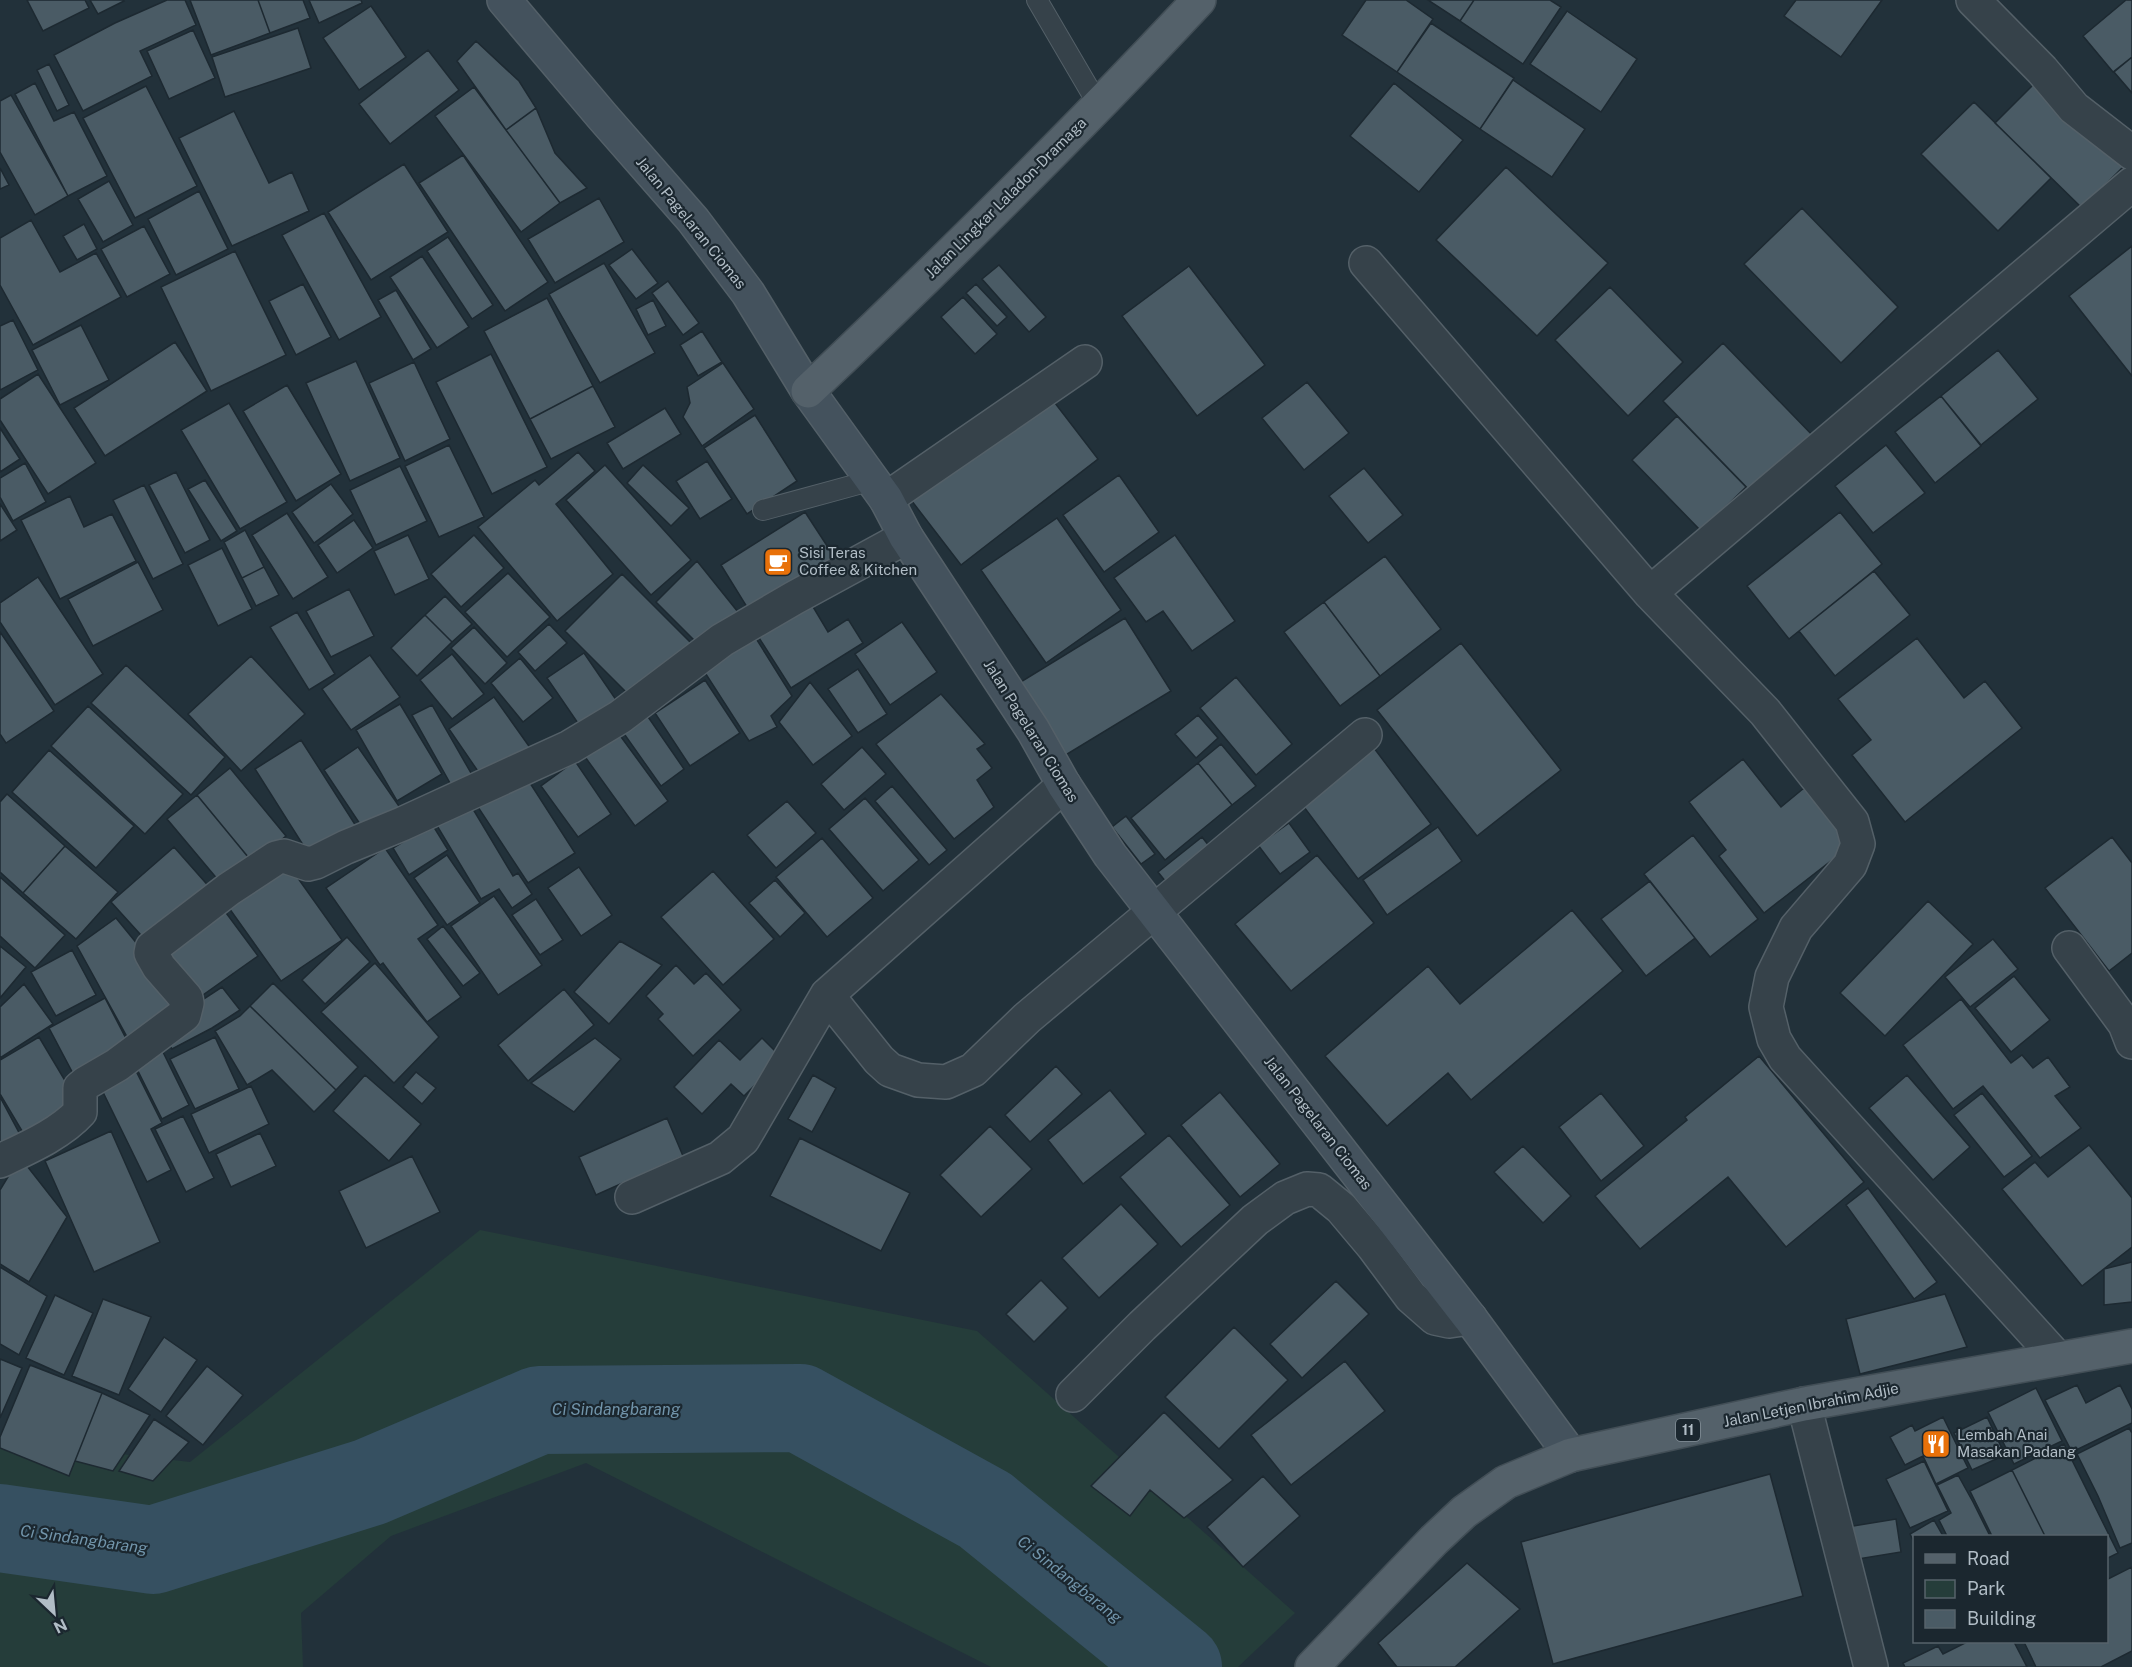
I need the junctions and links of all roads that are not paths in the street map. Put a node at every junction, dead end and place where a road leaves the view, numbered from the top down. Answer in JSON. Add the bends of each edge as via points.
{"nodes":[{"id":1,"x":504,"y":0,"type":"edge"},
{"id":2,"x":1037,"y":0,"type":"edge"},
{"id":3,"x":1199,"y":0,"type":"edge"},
{"id":4,"x":1973,"y":0,"type":"edge"},
{"id":5,"x":1100,"y":106,"type":"junction"},
{"id":6,"x":2132,"y":153,"type":"edge"},
{"id":7,"x":2132,"y":184,"type":"edge"},
{"id":8,"x":1366,"y":263,"type":"dead end"},
{"id":9,"x":1085,"y":362,"type":"dead end"},
{"id":10,"x":808,"y":391,"type":"junction"},
{"id":11,"x":879,"y":490,"type":"junction"},
{"id":12,"x":763,"y":510,"type":"dead end"},
{"id":13,"x":906,"y":537,"type":"junction"},
{"id":14,"x":1650,"y":593,"type":"junction"},
{"id":15,"x":1365,"y":735,"type":"dead end"},
{"id":16,"x":1064,"y":785,"type":"junction"},
{"id":17,"x":1153,"y":912,"type":"junction"},
{"id":18,"x":2069,"y":948,"type":"dead end"},
{"id":19,"x":827,"y":995,"type":"junction"},
{"id":20,"x":2132,"y":1042,"type":"edge"},
{"id":21,"x":0,"y":1161,"type":"edge"},
{"id":22,"x":632,"y":1197,"type":"dead end"},
{"id":23,"x":1470,"y":1318,"type":"junction"},
{"id":24,"x":2132,"y":1346,"type":"edge"},
{"id":25,"x":2058,"y":1359,"type":"junction"},
{"id":26,"x":1073,"y":1395,"type":"dead end"},
{"id":27,"x":1804,"y":1404,"type":"junction"},
{"id":28,"x":1571,"y":1455,"type":"junction"},
{"id":29,"x":1314,"y":1665,"type":"edge"},
{"id":30,"x":1871,"y":1667,"type":"edge"}],
"edges":[{"from":1,"to":10,"type":"main road","name":"Jalan Pagelaran Ciomas","via":[[693,220],[748,293]]},
{"from":2,"to":5,"type":"lane"},
{"from":3,"to":5,"type":"main road","name":"Jalan Lingkar Laladon-Dramaga"},
{"from":4,"to":6,"type":"street","via":[[2074,108]]},
{"from":5,"to":10,"type":"main road","name":"Jalan Lingkar Laladon-Dramaga"},
{"from":7,"to":14,"type":"street"},
{"from":8,"to":14,"type":"street"},
{"from":9,"to":11,"type":"street"},
{"from":10,"to":11,"type":"main road","name":"Jalan Pagelaran Ciomas"},
{"from":11,"to":12,"type":"lane"},
{"from":11,"to":13,"type":"main road","name":"Jalan Pagelaran Ciomas"},
{"from":13,"to":16,"type":"main road","name":"Jalan Pagelaran Ciomas","via":[[1033,730]]},
{"from":13,"to":21,"type":"street","via":[[722,640],[620,717],[570,747],[316,862],[276,858],[229,889],[152,948],[159,967],[186,998],[184,1015],[80,1088],[80,1112],[73,1120]]},
{"from":14,"to":25,"type":"street","via":[[1765,712],[1852,822],[1858,844],[1850,865],[1796,927],[1772,977],[1766,1007],[1774,1040],[1785,1058]]},
{"from":15,"to":17,"type":"street"},
{"from":16,"to":17,"type":"main road","name":"Jalan Pagelaran Ciomas"},
{"from":16,"to":19,"type":"street"},
{"from":17,"to":19,"type":"street","via":[[1027,1018],[973,1070],[946,1082],[918,1080],[890,1070]]},
{"from":17,"to":23,"type":"main road","name":"Jalan Pagelaran Ciomas"},
{"from":18,"to":20,"type":"street","via":[[2125,1024]]},
{"from":19,"to":22,"type":"street","via":[[743,1138],[720,1158]]},
{"from":23,"to":26,"type":"street","via":[[1435,1318],[1411,1297],[1341,1208],[1319,1190],[1307,1189],[1285,1198],[1255,1220]]},
{"from":23,"to":28,"type":"main road","name":"Jalan Pagelaran Ciomas"},
{"from":24,"to":25,"type":"main road","name":"Jalan Letjen Ibrahim Adjie","number":"11"},
{"from":25,"to":27,"type":"main road","name":"Jalan Letjen Ibrahim Adjie","number":"11"},
{"from":27,"to":28,"type":"main road","name":"Jalan Letjen Ibrahim Adjie","number":"11"},
{"from":27,"to":30,"type":"street"},
{"from":28,"to":29,"type":"main road","name":"Jalan Letjen Ibrahim Adjie","number":"11","via":[[1506,1482],[1464,1512]]}]}
